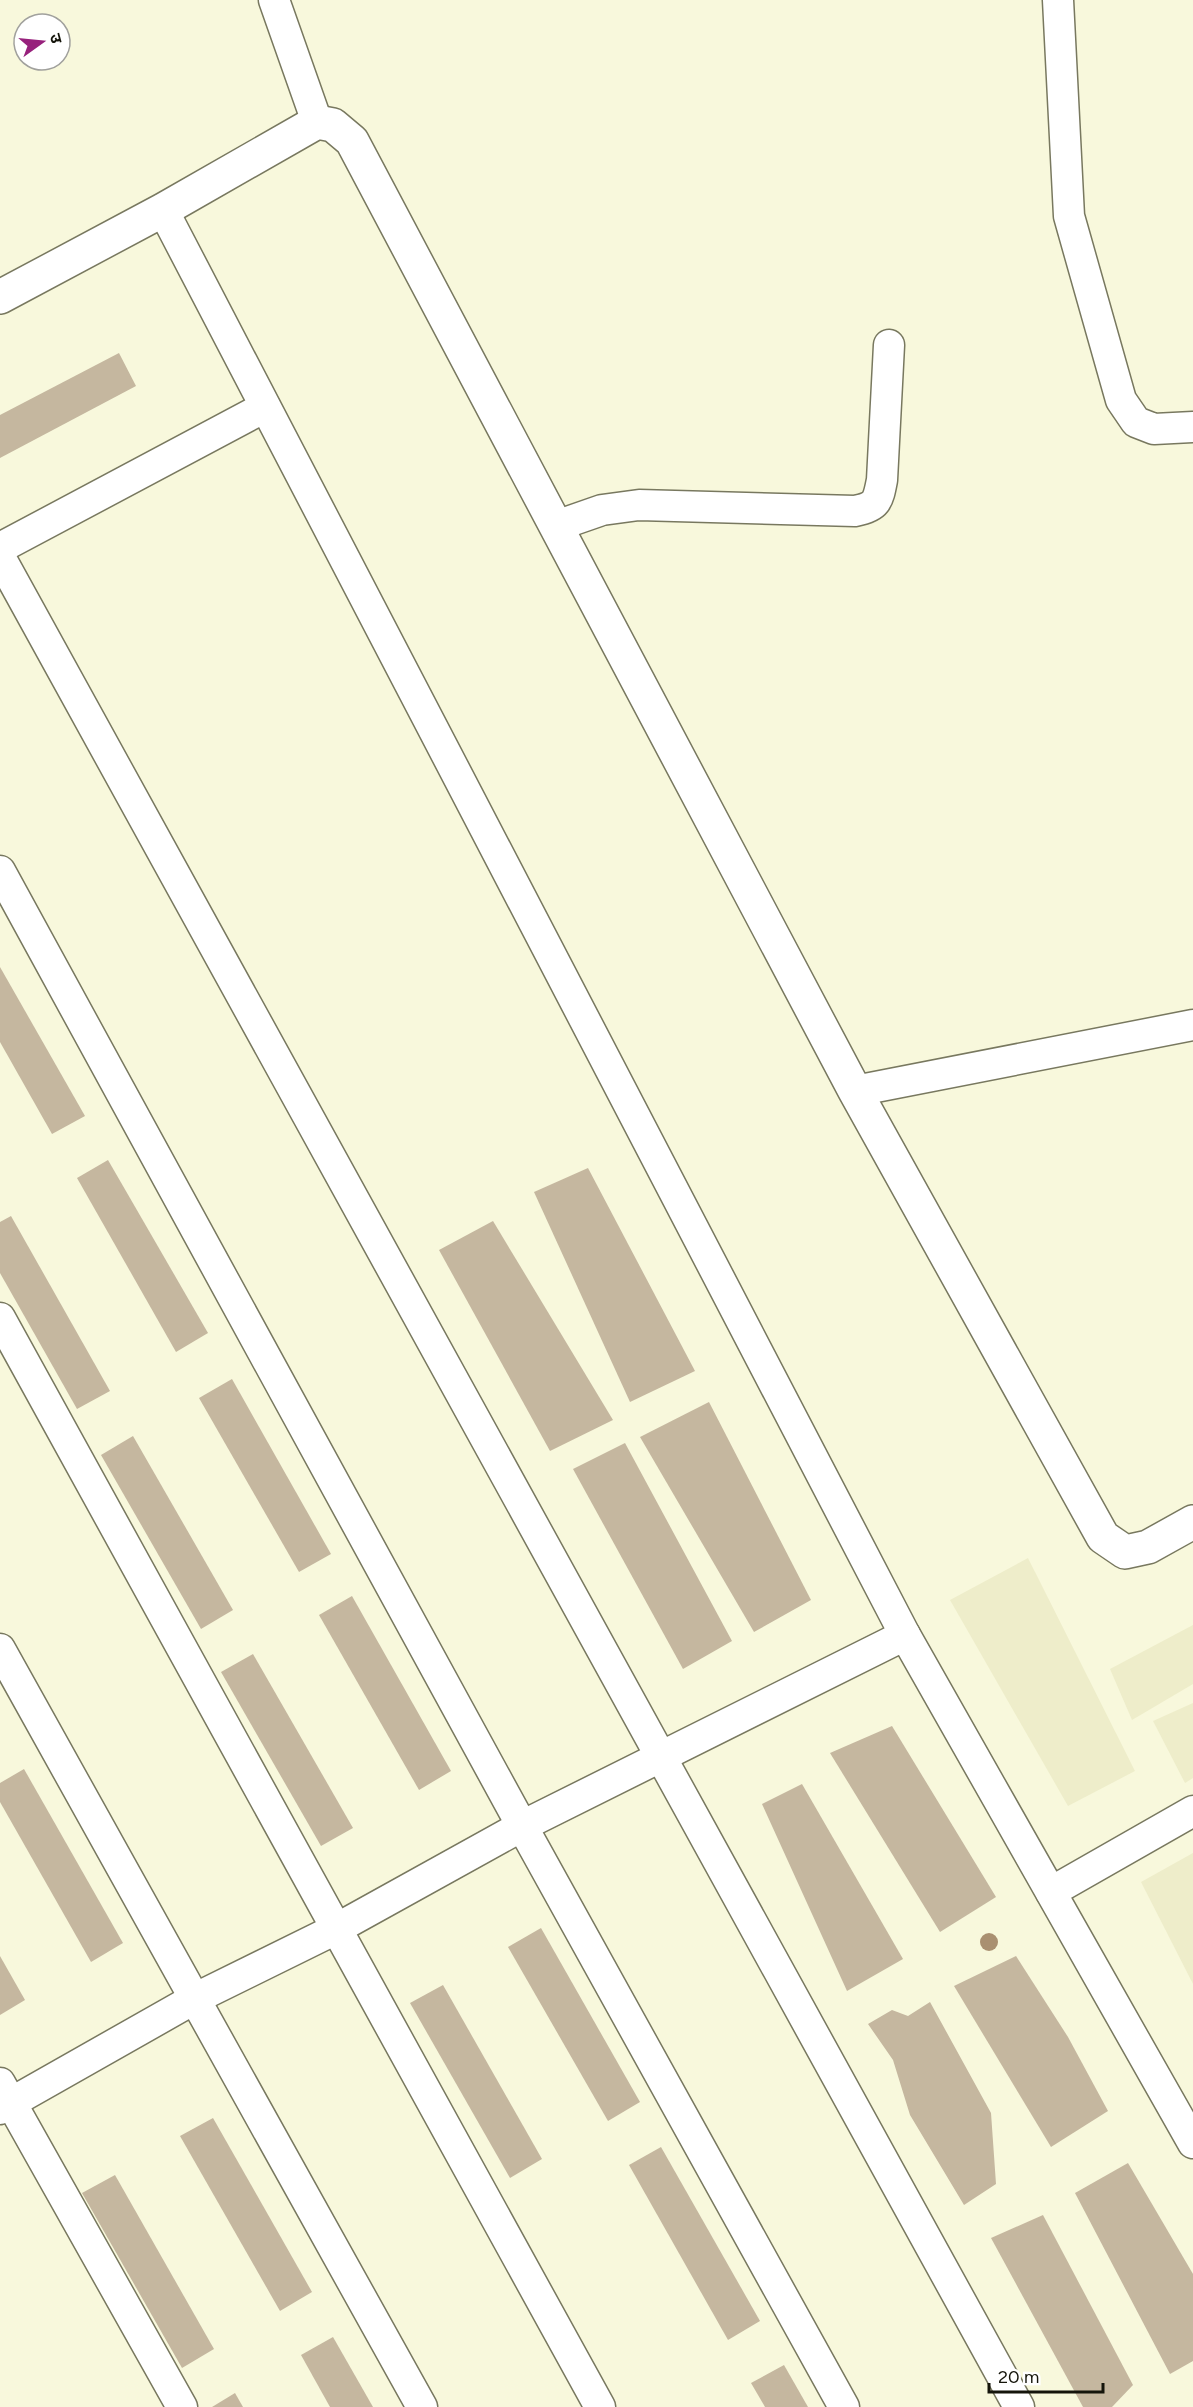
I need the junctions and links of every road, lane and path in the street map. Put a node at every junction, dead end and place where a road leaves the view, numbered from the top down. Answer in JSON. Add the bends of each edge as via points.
{"nodes":[{"id":1,"x":274,"y":0,"type":"edge"},
{"id":2,"x":1058,"y":0,"type":"edge"},
{"id":3,"x":317,"y":122,"type":"junction"},
{"id":4,"x":163,"y":210,"type":"junction"},
{"id":5,"x":0,"y":297,"type":"edge"},
{"id":6,"x":889,"y":345,"type":"dead end"},
{"id":7,"x":265,"y":407,"type":"junction"},
{"id":8,"x":1193,"y":427,"type":"edge"},
{"id":9,"x":556,"y":526,"type":"junction"},
{"id":10,"x":0,"y":548,"type":"edge"},
{"id":11,"x":0,"y":557,"type":"edge"},
{"id":12,"x":0,"y":871,"type":"edge"},
{"id":13,"x":1193,"y":1025,"type":"edge"},
{"id":14,"x":855,"y":1091,"type":"junction"},
{"id":15,"x":0,"y":1318,"type":"edge"},
{"id":16,"x":1193,"y":1522,"type":"edge"},
{"id":17,"x":905,"y":1635,"type":"junction"},
{"id":18,"x":0,"y":1649,"type":"edge"},
{"id":19,"x":661,"y":1757,"type":"junction"},
{"id":20,"x":1193,"y":1810,"type":"edge"},
{"id":21,"x":522,"y":1827,"type":"junction"},
{"id":22,"x":1051,"y":1892,"type":"junction"},
{"id":23,"x":336,"y":1929,"type":"junction"},
{"id":24,"x":194,"y":1999,"type":"junction"},
{"id":25,"x":4,"y":2098,"type":"edge"},
{"id":26,"x":1193,"y":2143,"type":"edge"},
{"id":27,"x":182,"y":2407,"type":"edge"},
{"id":28,"x":422,"y":2407,"type":"edge"},
{"id":29,"x":600,"y":2407,"type":"edge"},
{"id":30,"x":844,"y":2407,"type":"edge"},
{"id":31,"x":1019,"y":2407,"type":"edge"}],
"edges":[{"from":1,"to":3,"type":"street"},
{"from":2,"to":8,"type":"street","via":[[1069,216],[1121,400],[1136,422],[1154,429]]},
{"from":3,"to":4,"type":"street"},
{"from":3,"to":9,"type":"street","via":[[333,125],[352,141]]},
{"from":4,"to":5,"type":"street"},
{"from":4,"to":7,"type":"street"},
{"from":6,"to":9,"type":"street","via":[[882,480],[879,498],[870,508],[855,511],[639,505],[602,510]]},
{"from":7,"to":10,"type":"street"},
{"from":7,"to":17,"type":"street"},
{"from":9,"to":14,"type":"street"},
{"from":11,"to":19,"type":"street"},
{"from":12,"to":21,"type":"street"},
{"from":13,"to":14,"type":"street"},
{"from":14,"to":16,"type":"street","via":[[1103,1537],[1125,1552],[1148,1547]]},
{"from":15,"to":23,"type":"street"},
{"from":17,"to":19,"type":"street"},
{"from":17,"to":22,"type":"street"},
{"from":18,"to":24,"type":"street"},
{"from":19,"to":21,"type":"street"},
{"from":19,"to":31,"type":"street"},
{"from":20,"to":22,"type":"street"},
{"from":21,"to":23,"type":"street"},
{"from":21,"to":30,"type":"street"},
{"from":22,"to":26,"type":"street"},
{"from":23,"to":24,"type":"street"},
{"from":23,"to":29,"type":"street"},
{"from":24,"to":25,"type":"street"},
{"from":24,"to":28,"type":"street"},
{"from":25,"to":27,"type":"street"}]}
